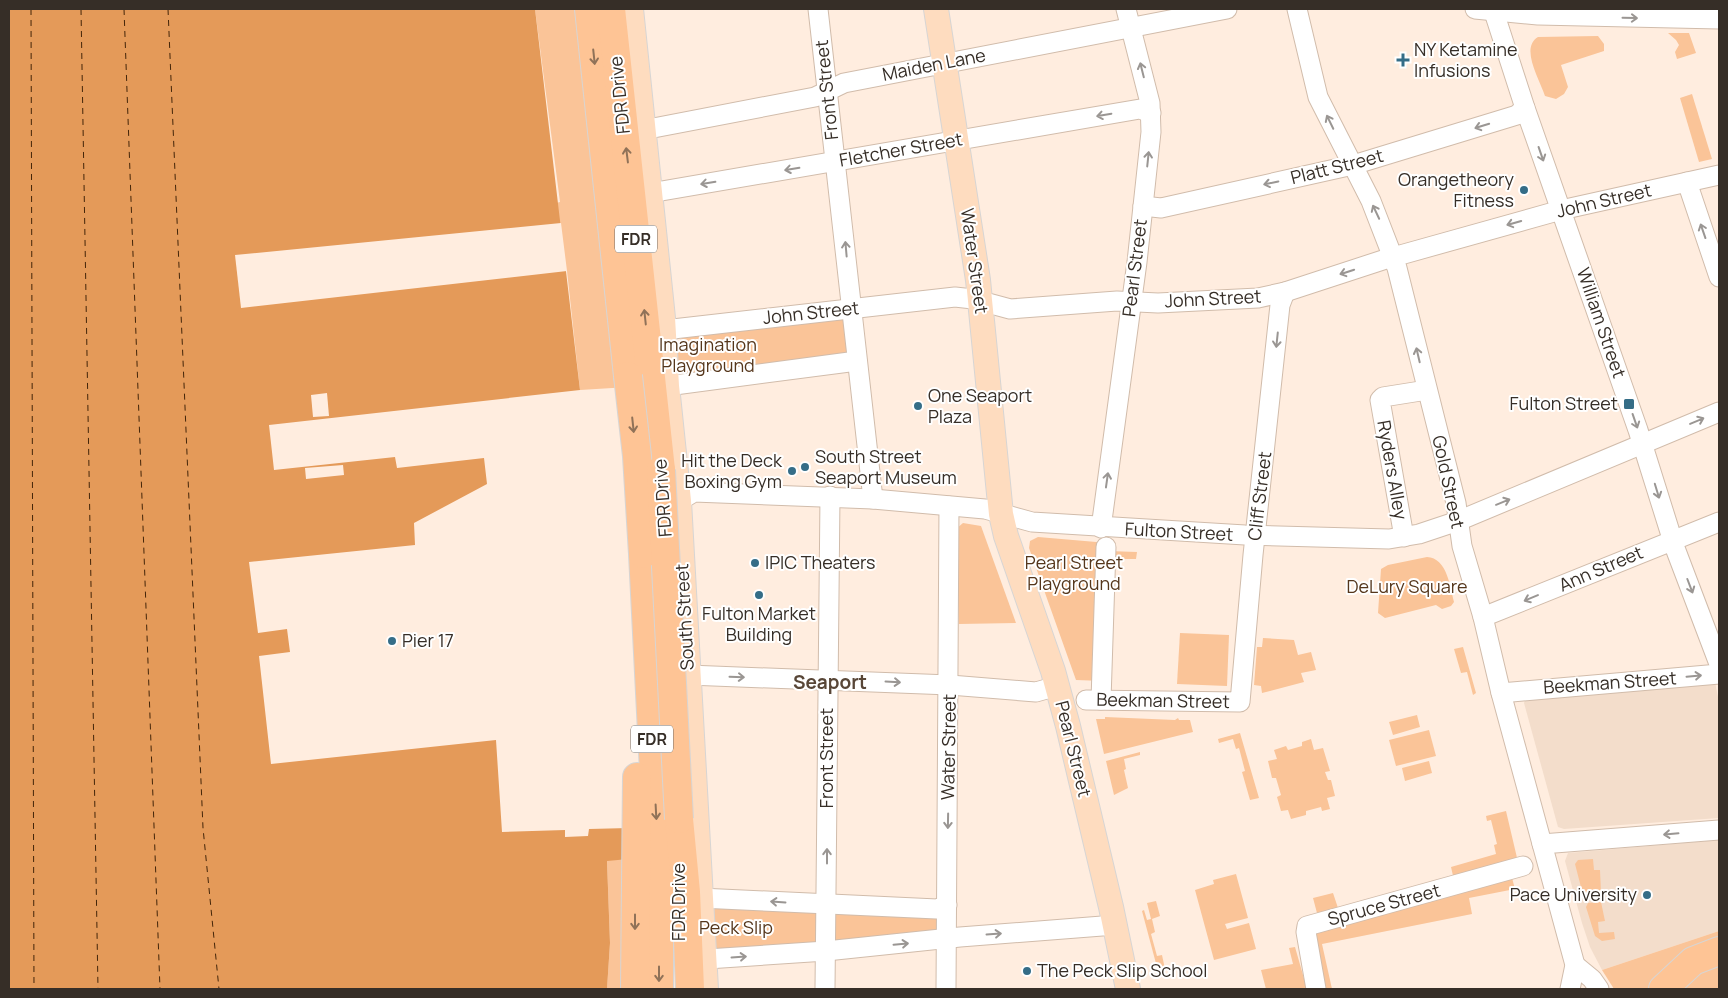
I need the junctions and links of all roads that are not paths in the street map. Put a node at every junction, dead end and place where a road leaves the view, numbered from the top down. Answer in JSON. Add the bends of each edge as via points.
{"nodes":[{"id":1,"x":588,"y":9,"type":"edge"},
{"id":2,"x":611,"y":9,"type":"edge"},
{"id":3,"x":631,"y":9,"type":"edge"},
{"id":4,"x":818,"y":9,"type":"edge"},
{"id":5,"x":936,"y":9,"type":"edge"},
{"id":6,"x":1126,"y":9,"type":"edge"},
{"id":7,"x":1227,"y":9,"type":"edge"},
{"id":8,"x":1297,"y":9,"type":"edge"},
{"id":9,"x":1475,"y":9,"type":"edge"},
{"id":10,"x":1494,"y":10,"type":"edge"},
{"id":11,"x":1719,"y":19,"type":"edge"},
{"id":12,"x":1132,"y":27,"type":"junction"},
{"id":13,"x":944,"y":63,"type":"junction"},
{"id":14,"x":828,"y":91,"type":"junction"},
{"id":15,"x":1525,"y":108,"type":"junction"},
{"id":16,"x":1151,"y":113,"type":"junction"},
{"id":17,"x":643,"y":130,"type":"junction"},
{"id":18,"x":956,"y":140,"type":"junction"},
{"id":19,"x":836,"y":162,"type":"junction"},
{"id":20,"x":1353,"y":165,"type":"junction"},
{"id":21,"x":1719,"y":175,"type":"edge"},
{"id":22,"x":1687,"y":182,"type":"junction"},
{"id":23,"x":650,"y":193,"type":"junction"},
{"id":24,"x":1143,"y":206,"type":"junction"},
{"id":25,"x":1561,"y":210,"type":"junction"},
{"id":26,"x":1394,"y":257,"type":"junction"},
{"id":27,"x":1719,"y":277,"type":"edge"},
{"id":28,"x":1285,"y":292,"type":"junction"},
{"id":29,"x":980,"y":300,"type":"junction"},
{"id":30,"x":1131,"y":301,"type":"junction"},
{"id":31,"x":852,"y":309,"type":"junction"},
{"id":32,"x":664,"y":330,"type":"junction"},
{"id":33,"x":857,"y":361,"type":"junction"},
{"id":34,"x":667,"y":386,"type":"junction"},
{"id":35,"x":1427,"y":390,"type":"junction"},
{"id":36,"x":1719,"y":412,"type":"edge"},
{"id":37,"x":1643,"y":445,"type":"junction"},
{"id":38,"x":830,"y":496,"type":"junction"},
{"id":39,"x":873,"y":499,"type":"junction"},
{"id":40,"x":679,"y":500,"type":"junction"},
{"id":41,"x":949,"y":506,"type":"junction"},
{"id":42,"x":1001,"y":514,"type":"junction"},
{"id":43,"x":1458,"y":521,"type":"junction"},
{"id":44,"x":1719,"y":522,"type":"edge"},
{"id":45,"x":1101,"y":528,"type":"junction"},
{"id":46,"x":1255,"y":536,"type":"junction"},
{"id":47,"x":1404,"y":537,"type":"junction"},
{"id":48,"x":1673,"y":540,"type":"junction"},
{"id":49,"x":1106,"y":547,"type":"dead end"},
{"id":50,"x":643,"y":554,"type":"junction"},
{"id":51,"x":1483,"y":617,"type":"junction"},
{"id":52,"x":1719,"y":664,"type":"edge"},
{"id":53,"x":1719,"y":674,"type":"edge"},
{"id":54,"x":688,"y":676,"type":"junction"},
{"id":55,"x":827,"y":679,"type":"junction"},
{"id":56,"x":950,"y":685,"type":"junction"},
{"id":57,"x":1058,"y":686,"type":"junction"},
{"id":58,"x":1501,"y":693,"type":"junction"},
{"id":59,"x":1240,"y":702,"type":"joint"},
{"id":60,"x":679,"y":819,"type":"junction"},
{"id":61,"x":1719,"y":830,"type":"edge"},
{"id":62,"x":1542,"y":844,"type":"junction"},
{"id":63,"x":1523,"y":866,"type":"dead end"},
{"id":64,"x":700,"y":898,"type":"junction"},
{"id":65,"x":827,"y":905,"type":"junction"},
{"id":66,"x":947,"y":905,"type":"junction"},
{"id":67,"x":1115,"y":925,"type":"junction"},
{"id":68,"x":946,"y":939,"type":"junction"},
{"id":69,"x":826,"y":951,"type":"junction"},
{"id":70,"x":1719,"y":951,"type":"edge"},
{"id":71,"x":698,"y":960,"type":"junction"},
{"id":72,"x":1575,"y":965,"type":"junction"},
{"id":73,"x":635,"y":989,"type":"edge"},
{"id":74,"x":659,"y":989,"type":"edge"},
{"id":75,"x":679,"y":989,"type":"edge"},
{"id":76,"x":691,"y":989,"type":"edge"},
{"id":77,"x":706,"y":989,"type":"edge"},
{"id":78,"x":825,"y":989,"type":"edge"},
{"id":79,"x":946,"y":989,"type":"edge"},
{"id":80,"x":1128,"y":989,"type":"edge"},
{"id":81,"x":1316,"y":989,"type":"edge"},
{"id":82,"x":1570,"y":989,"type":"edge"},
{"id":83,"x":1599,"y":989,"type":"edge"},
{"id":84,"x":1663,"y":989,"type":"edge"}],
"edges":[{"from":1,"to":50,"type":"highway","name":"FDR Drive","number":"FDR","one_way":true,"bridge":true,"via":[[637,456]]},
{"from":60,"to":2,"type":"highway","name":"FDR Drive","number":"FDR","one_way":true,"bridge":true,"via":[[661,470]]},
{"from":3,"to":17,"type":"main road","name":"South Street"},
{"from":4,"to":14,"type":"street","name":"Front Street"},
{"from":5,"to":13,"type":"main road","name":"Water Street"},
{"from":6,"to":12,"type":"street","name":"Pearl Street"},
{"from":7,"to":12,"type":"street","name":"Maiden Lane"},
{"from":20,"to":8,"type":"street","name":"Gold Street","one_way":true,"via":[[1318,97]]},
{"from":9,"to":10,"type":"street"},
{"from":10,"to":11,"type":"street","one_way":true,"via":[[1547,15]]},
{"from":10,"to":15,"type":"street","name":"William Street"},
{"from":12,"to":13,"type":"street","name":"Maiden Lane"},
{"from":16,"to":12,"type":"street","name":"Pearl Street","one_way":true},
{"from":13,"to":14,"type":"street","name":"Maiden Lane","via":[[844,83]]},
{"from":13,"to":18,"type":"main road","name":"Water Street"},
{"from":14,"to":17,"type":"street","name":"Maiden Lane","via":[[814,97]]},
{"from":14,"to":19,"type":"street","name":"Front Street"},
{"from":15,"to":20,"type":"street","name":"Platt Street","one_way":true,"via":[[1517,116]]},
{"from":15,"to":25,"type":"street","name":"William Street","one_way":true},
{"from":16,"to":18,"type":"street","name":"Fletcher Street","one_way":true,"via":[[1142,108]]},
{"from":24,"to":16,"type":"street","name":"Pearl Street","one_way":true},
{"from":17,"to":23,"type":"main road","name":"South Street"},
{"from":18,"to":19,"type":"street","name":"Fletcher Street"},
{"from":18,"to":29,"type":"main road","name":"Water Street"},
{"from":19,"to":23,"type":"street","name":"Fletcher Street","one_way":true},
{"from":31,"to":19,"type":"street","name":"Front Street","one_way":true},
{"from":20,"to":24,"type":"street","name":"Platt Street","one_way":true,"via":[[1156,209]]},
{"from":26,"to":20,"type":"street","name":"Gold Street","one_way":true},
{"from":21,"to":22,"type":"street","name":"John Street"},
{"from":22,"to":25,"type":"street","name":"John Street"},
{"from":27,"to":22,"type":"street","one_way":true},
{"from":23,"to":32,"type":"main road","name":"South Street"},
{"from":24,"to":30,"type":"street","name":"Pearl Street"},
{"from":25,"to":26,"type":"street","name":"John Street","one_way":true},
{"from":25,"to":37,"type":"street","name":"William Street","one_way":true},
{"from":26,"to":28,"type":"street","name":"John Street","one_way":true},
{"from":35,"to":26,"type":"street","name":"Gold Street","one_way":true},
{"from":28,"to":30,"type":"street","name":"John Street","via":[[1258,298],[1158,303]]},
{"from":28,"to":46,"type":"street","name":"Cliff Street","one_way":true,"via":[[1280,305]]},
{"from":29,"to":30,"type":"street","name":"John Street","via":[[1010,309]]},
{"from":29,"to":31,"type":"street","name":"John Street","via":[[955,297]]},
{"from":29,"to":42,"type":"main road","name":"Water Street"},
{"from":45,"to":30,"type":"street","name":"Pearl Street","one_way":true},
{"from":31,"to":32,"type":"street","name":"John Street"},
{"from":31,"to":33,"type":"street","name":"Front Street"},
{"from":32,"to":34,"type":"main road","name":"South Street"},
{"from":33,"to":34,"type":"street"},
{"from":33,"to":39,"type":"street","name":"Front Street"},
{"from":34,"to":40,"type":"main road","name":"South Street"},
{"from":35,"to":43,"type":"street","name":"Gold Street"},
{"from":35,"to":47,"type":"street","name":"Ryders Alley","via":[[1383,397],[1380,402]]},
{"from":37,"to":36,"type":"street","name":"Fulton Street","one_way":true},
{"from":43,"to":37,"type":"street","name":"Fulton Street","one_way":true},
{"from":37,"to":48,"type":"street","name":"William Street","one_way":true},
{"from":38,"to":39,"type":"street","name":"Fulton Street"},
{"from":38,"to":40,"type":"street","name":"Fulton Street","via":[[694,492]]},
{"from":38,"to":55,"type":"street","name":"Front Street"},
{"from":39,"to":41,"type":"street","name":"Fulton Street"},
{"from":40,"to":54,"type":"main road","name":"South Street"},
{"from":41,"to":42,"type":"street","name":"Fulton Street"},
{"from":41,"to":56,"type":"street","name":"Water Street"},
{"from":42,"to":45,"type":"street","name":"Fulton Street","via":[[1032,522]]},
{"from":42,"to":57,"type":"main road","name":"Pearl Street"},
{"from":43,"to":47,"type":"street","name":"Fulton Street"},
{"from":43,"to":51,"type":"street","name":"Gold Street"},
{"from":44,"to":48,"type":"street","name":"Ann Street"},
{"from":45,"to":46,"type":"street","name":"Fulton Street"},
{"from":46,"to":47,"type":"street","name":"Fulton Street"},
{"from":46,"to":59,"type":"street","name":"Cliff Street"},
{"from":48,"to":51,"type":"street","name":"Ann Street","one_way":true},
{"from":48,"to":52,"type":"street","name":"William Street","one_way":true},
{"from":49,"to":59,"type":"street","name":"Beekman Street","via":[[1094,700]]},
{"from":50,"to":73,"type":"highway","one_way":true,"via":[[637,622]]},
{"from":50,"to":74,"type":"highway","name":"FDR Drive","number":"FDR","one_way":true,"via":[[659,871]]},
{"from":51,"to":58,"type":"street","name":"Gold Street"},
{"from":58,"to":53,"type":"street","name":"Beekman Street","one_way":true},
{"from":54,"to":55,"type":"street","one_way":true},
{"from":54,"to":64,"type":"main road","name":"South Street"},
{"from":55,"to":56,"type":"street","one_way":true},
{"from":65,"to":55,"type":"street","name":"Front Street","one_way":true},
{"from":56,"to":57,"type":"street","via":[[1036,692]]},
{"from":56,"to":66,"type":"street","name":"Water Street","one_way":true},
{"from":57,"to":67,"type":"main road","name":"Pearl Street"},
{"from":58,"to":62,"type":"street","name":"Gold Street"},
{"from":60,"to":75,"type":"highway","name":"FDR Drive","number":"FDR"},
{"from":60,"to":76,"type":"highway"},
{"from":61,"to":62,"type":"street","one_way":true},
{"from":62,"to":72,"type":"street","name":"Gold Street"},
{"from":63,"to":81,"type":"street","name":"Spruce Street","via":[[1307,926]]},
{"from":65,"to":64,"type":"street","one_way":true},
{"from":64,"to":71,"type":"main road","name":"South Street"},
{"from":65,"to":66,"type":"street","via":[[937,909]]},
{"from":65,"to":69,"type":"street","name":"Front Street"},
{"from":66,"to":68,"type":"street","name":"Water Street"},
{"from":68,"to":67,"type":"street","one_way":true},
{"from":67,"to":80,"type":"main road","name":"Pearl Street"},
{"from":69,"to":68,"type":"street","one_way":true},
{"from":68,"to":79,"type":"street","name":"Water Street"},
{"from":71,"to":69,"type":"street","one_way":true},
{"from":69,"to":78,"type":"street","name":"Front Street"},
{"from":70,"to":84,"type":"highway","via":[[1693,961]]},
{"from":71,"to":76,"type":"main road","name":"South Street"},
{"from":71,"to":77,"type":"main road","name":"South Street"},
{"from":72,"to":82,"type":"street","name":"Gold Street"},
{"from":72,"to":83,"type":"street"}]}
